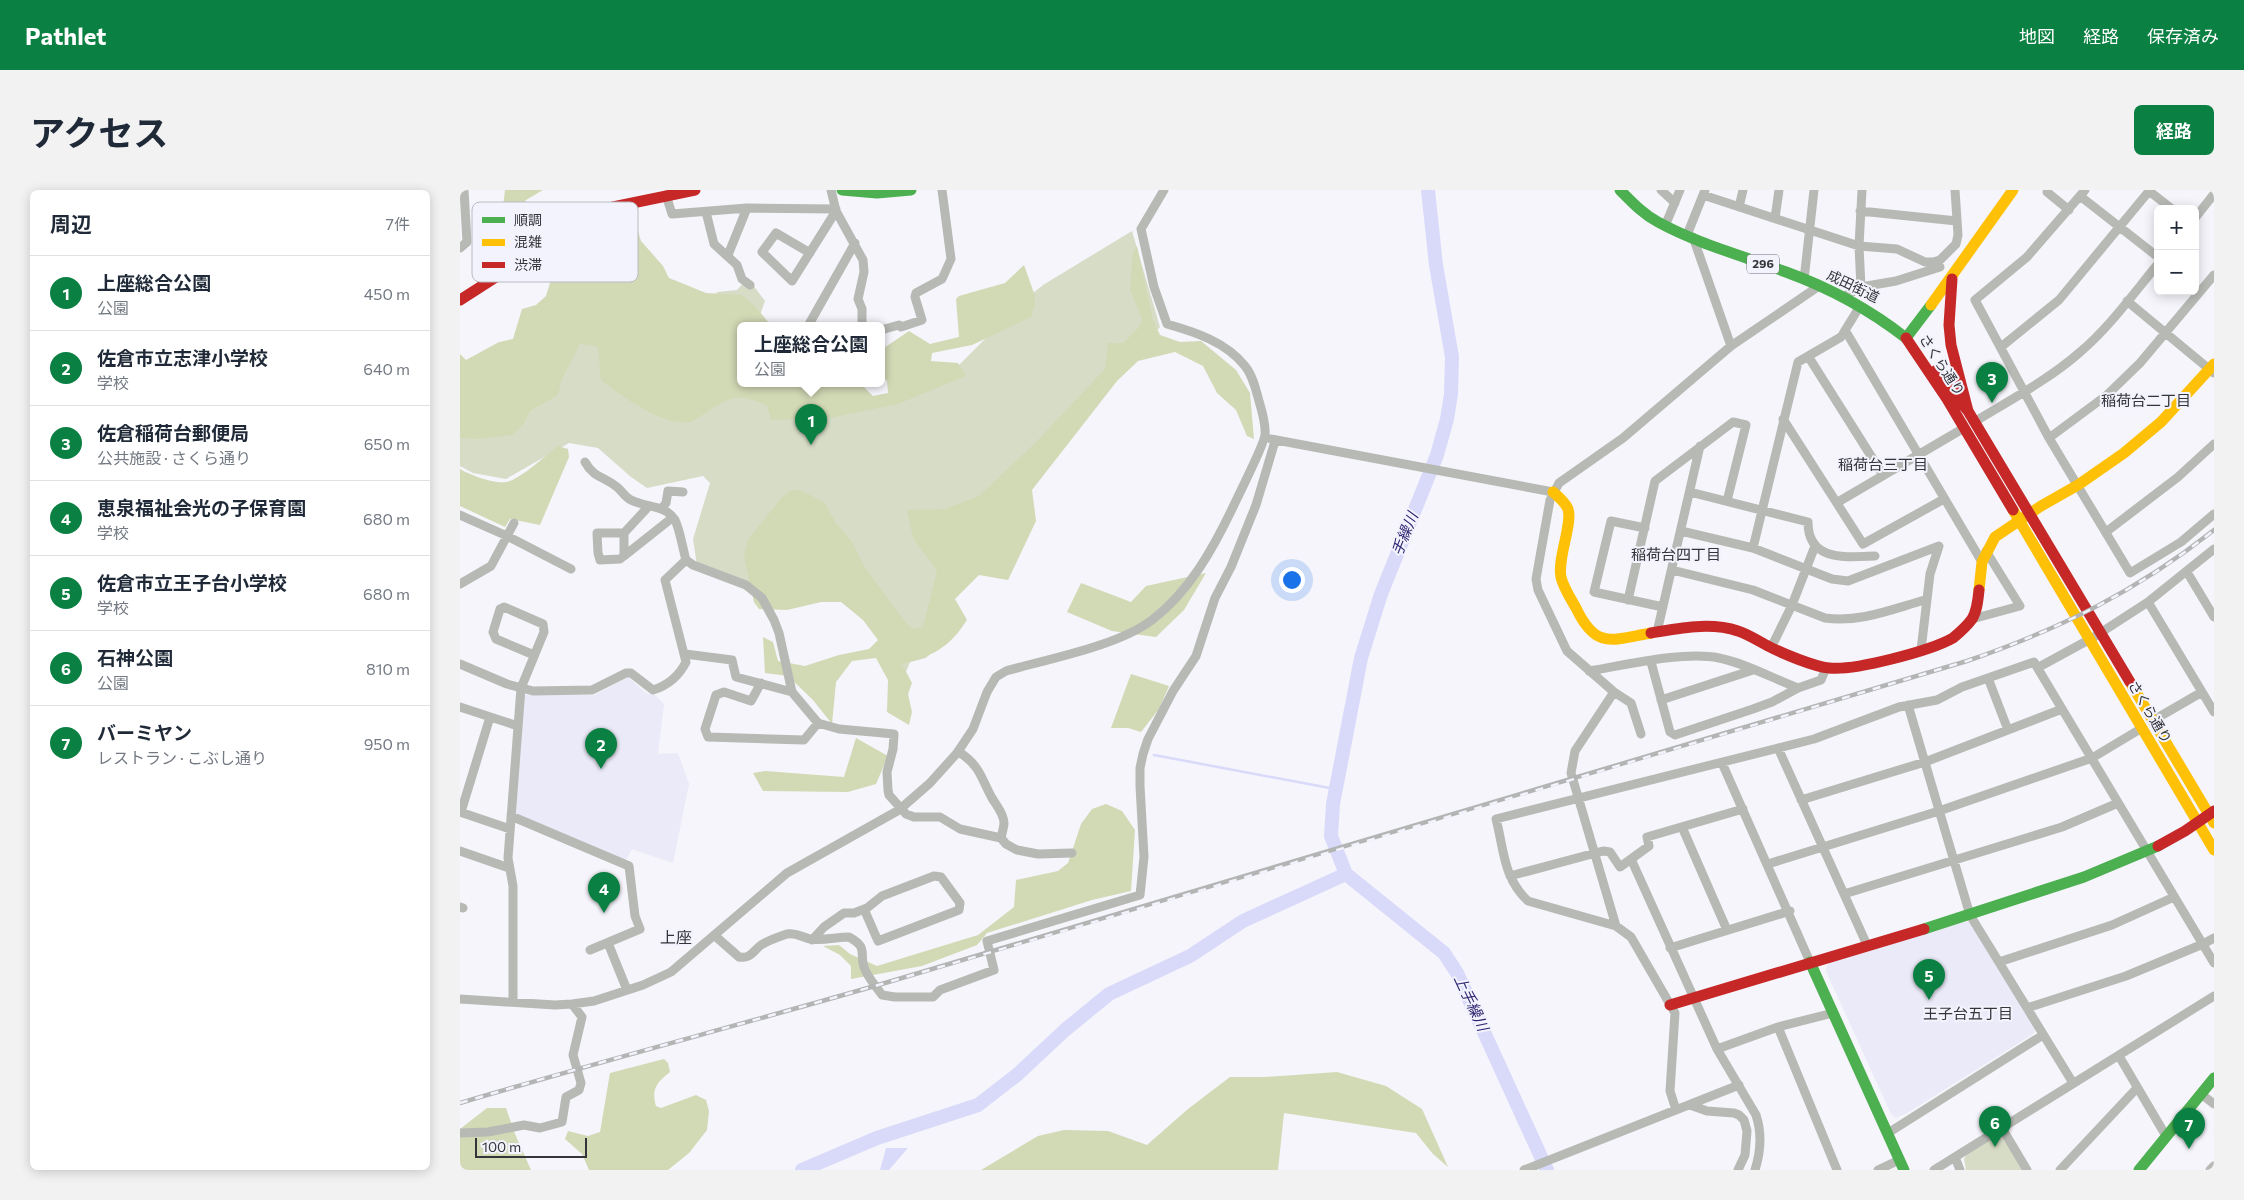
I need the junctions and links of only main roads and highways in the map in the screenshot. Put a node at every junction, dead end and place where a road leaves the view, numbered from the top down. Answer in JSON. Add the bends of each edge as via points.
{"nodes":[{"id":1,"x":695,"y":190,"type":"edge"},
{"id":2,"x":842,"y":190,"type":"edge"},
{"id":3,"x":911,"y":190,"type":"edge"},
{"id":4,"x":1620,"y":190,"type":"edge"},
{"id":5,"x":2013,"y":190,"type":"edge"},
{"id":6,"x":635,"y":202,"type":"edge"},
{"id":7,"x":1951,"y":280,"type":"junction"},
{"id":8,"x":488,"y":282,"type":"edge"},
{"id":9,"x":460,"y":300,"type":"edge"},
{"id":10,"x":1906,"y":338,"type":"junction"},
{"id":11,"x":2213,"y":369,"type":"edge"},
{"id":12,"x":1968,"y":411,"type":"junction"},
{"id":13,"x":1969,"y":425,"type":"junction"},
{"id":14,"x":1553,"y":492,"type":"road end"},
{"id":15,"x":2024,"y":517,"type":"junction"},
{"id":16,"x":2075,"y":602,"type":"junction"},
{"id":17,"x":2212,"y":816,"type":"edge"},
{"id":18,"x":2198,"y":822,"type":"junction"},
{"id":19,"x":2214,"y":850,"type":"edge"},
{"id":20,"x":1810,"y":962,"type":"junction"},
{"id":21,"x":1670,"y":1004,"type":"road end"},
{"id":22,"x":2214,"y":1078,"type":"edge"},
{"id":23,"x":1901,"y":1165,"type":"edge"},
{"id":24,"x":2139,"y":1170,"type":"edge"}],
"edges":[{"from":1,"to":6,"type":"main road"},
{"from":2,"to":3,"type":"main road","via":[[877,193]]},
{"from":4,"to":10,"type":"main road","name":"成田街道","number":"296","via":[[1640,210],[1665,226],[1843,297],[1890,322]]},
{"from":5,"to":7,"type":"main road"},
{"from":7,"to":10,"type":"main road"},
{"from":7,"to":12,"type":"main road","via":[[1951,346]]},
{"from":8,"to":9,"type":"main road"},
{"from":10,"to":12,"type":"main road","name":"さくら通り"},
{"from":10,"to":13,"type":"main road","name":"さくら通り"},
{"from":11,"to":15,"type":"main road","via":[[2161,422],[2124,453],[2078,486]]},
{"from":12,"to":13,"type":"main road","name":"さくら通り"},
{"from":13,"to":15,"type":"main road","name":"さくら通り"},
{"from":14,"to":15,"type":"main road","via":[[1569,511],[1561,562],[1562,577],[1590,632],[1612,640],[1682,627],[1725,628],[1826,668],[1843,669],[1920,650],[1952,638],[1972,619],[1980,597],[1984,556],[1995,537]]},
{"from":15,"to":16,"type":"main road","name":"さくら通り"},
{"from":16,"to":17,"type":"main road","name":"さくら通り","via":[[2104,640]]},
{"from":16,"to":18,"type":"main road","name":"さくら通り","via":[[2093,646]]},
{"from":17,"to":18,"type":"main road"},
{"from":18,"to":19,"type":"main road","name":"さくら通り"},
{"from":18,"to":20,"type":"main road","via":[[2147,852],[2084,877],[1970,915]]},
{"from":20,"to":21,"type":"main road"},
{"from":20,"to":23,"type":"main road"},
{"from":22,"to":24,"type":"main road"}]}
